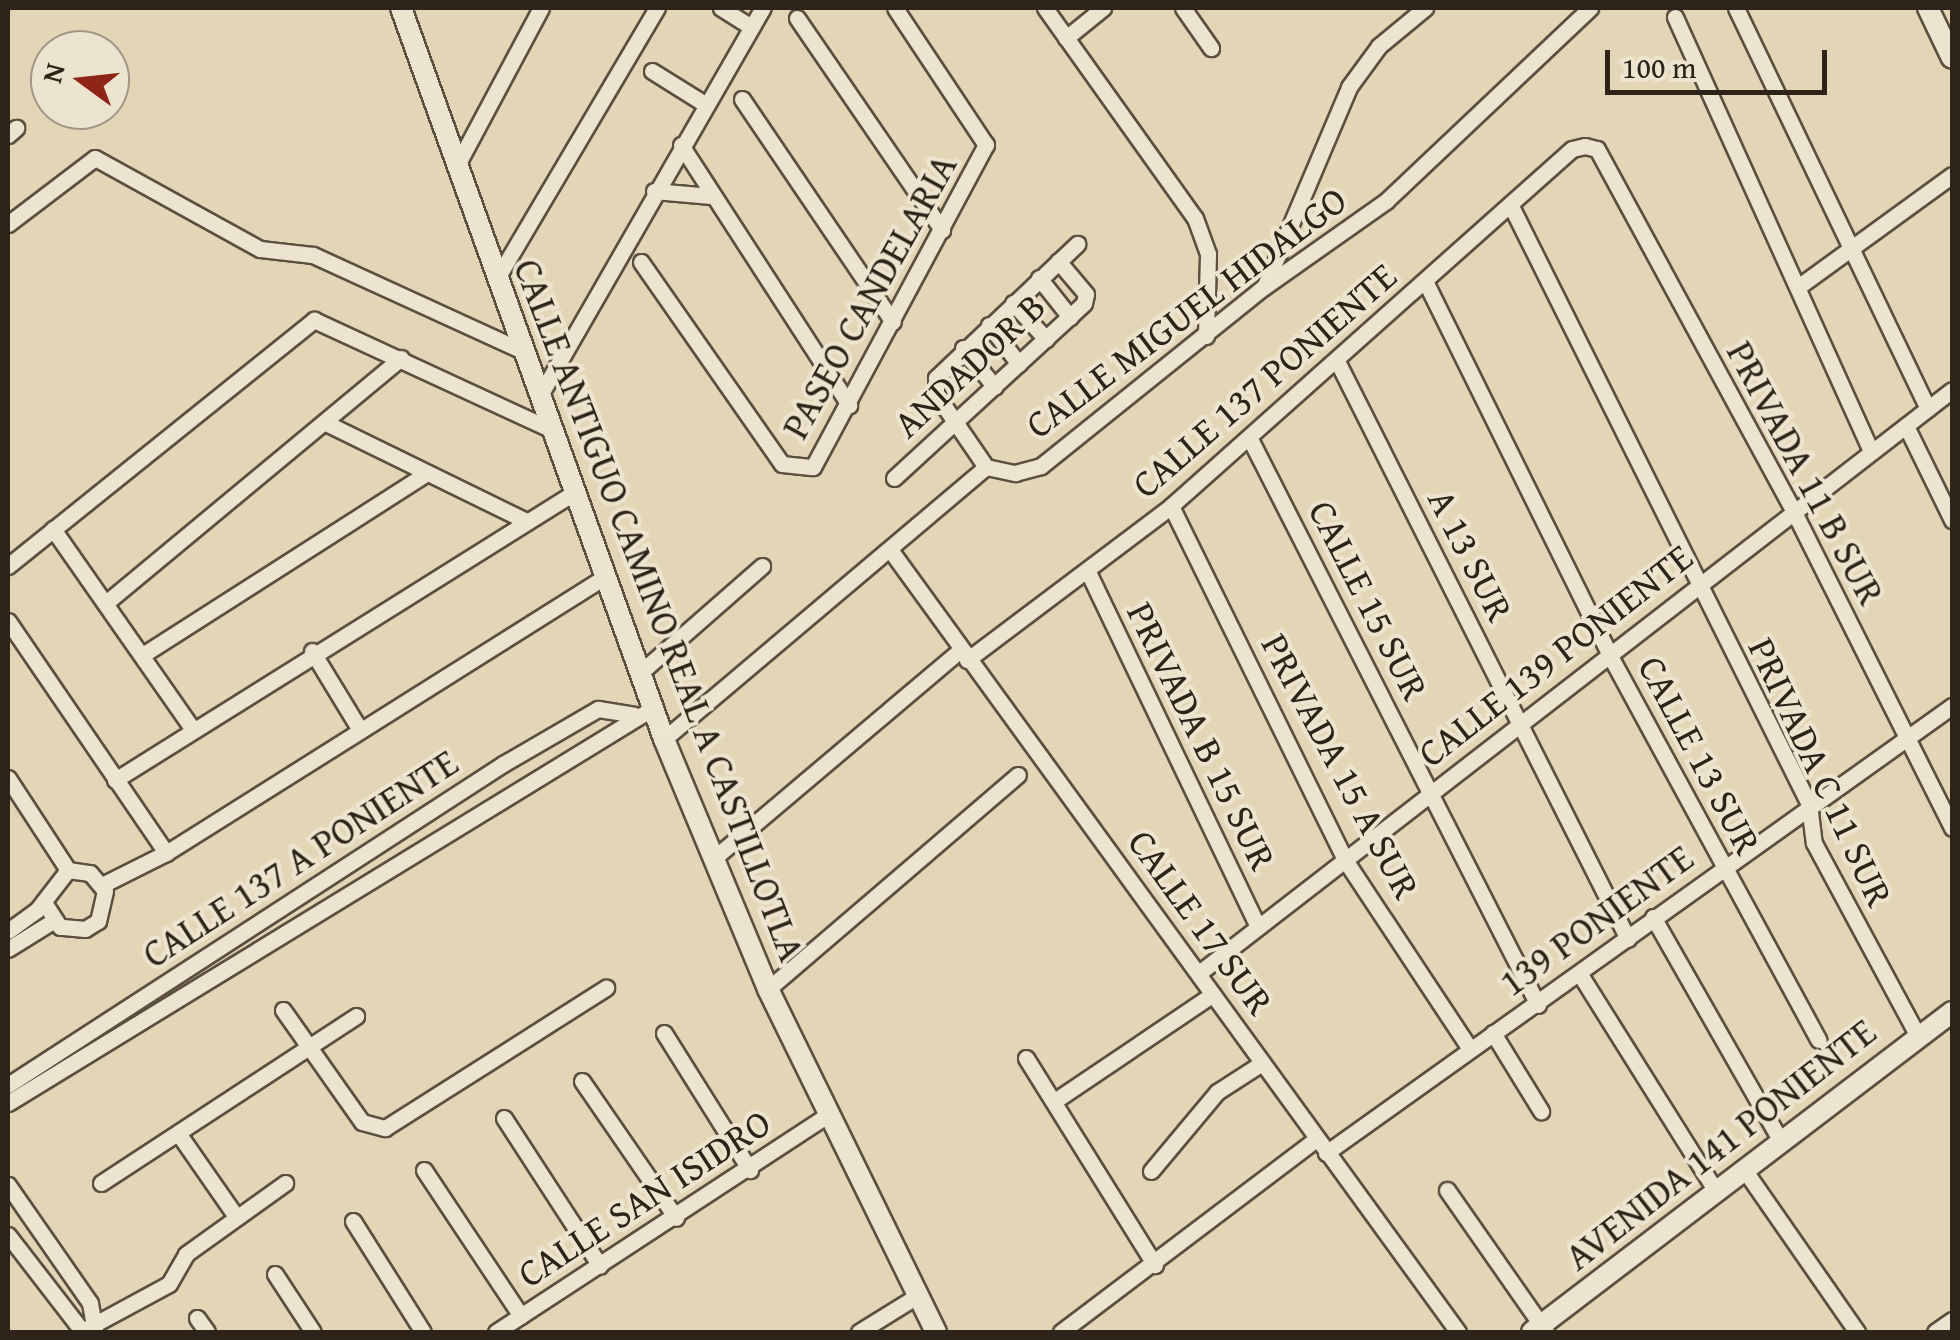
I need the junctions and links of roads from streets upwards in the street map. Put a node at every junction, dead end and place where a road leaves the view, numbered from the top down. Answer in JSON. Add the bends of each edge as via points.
{"nodes":[{"id":1,"x":401,"y":8,"type":"edge"},
{"id":2,"x":542,"y":8,"type":"edge"},
{"id":3,"x":657,"y":8,"type":"edge"},
{"id":4,"x":722,"y":8,"type":"edge"},
{"id":5,"x":762,"y":8,"type":"edge"},
{"id":6,"x":895,"y":8,"type":"edge"},
{"id":7,"x":1045,"y":8,"type":"edge"},
{"id":8,"x":1103,"y":8,"type":"edge"},
{"id":9,"x":1183,"y":8,"type":"edge"},
{"id":10,"x":1426,"y":8,"type":"edge"},
{"id":11,"x":1590,"y":8,"type":"edge"},
{"id":12,"x":1736,"y":8,"type":"edge"},
{"id":13,"x":1928,"y":8,"type":"edge"},
{"id":14,"x":1675,"y":17,"type":"dead end"},
{"id":15,"x":798,"y":18,"type":"dead end"},
{"id":16,"x":751,"y":26,"type":"junction"},
{"id":17,"x":1066,"y":38,"type":"junction"},
{"id":18,"x":1211,"y":48,"type":"dead end"},
{"id":19,"x":1952,"y":58,"type":"edge"},
{"id":20,"x":652,"y":71,"type":"dead end"},
{"id":21,"x":742,"y":99,"type":"dead end"},
{"id":22,"x":705,"y":104,"type":"junction"},
{"id":23,"x":681,"y":146,"type":"junction"},
{"id":24,"x":1597,"y":150,"type":"joint"},
{"id":25,"x":455,"y":168,"type":"junction"},
{"id":26,"x":1952,"y":175,"type":"edge"},
{"id":27,"x":654,"y":192,"type":"junction"},
{"id":28,"x":711,"y":196,"type":"junction"},
{"id":29,"x":1513,"y":210,"type":"junction"},
{"id":30,"x":9,"y":221,"type":"edge"},
{"id":31,"x":942,"y":230,"type":"junction"},
{"id":32,"x":1077,"y":244,"type":"dead end"},
{"id":33,"x":1848,"y":251,"type":"junction"},
{"id":34,"x":1058,"y":261,"type":"junction"},
{"id":35,"x":641,"y":262,"type":"dead end"},
{"id":36,"x":1039,"y":278,"type":"junction"},
{"id":37,"x":496,"y":280,"type":"junction"},
{"id":38,"x":1425,"y":281,"type":"junction"},
{"id":39,"x":1264,"y":286,"type":"junction"},
{"id":40,"x":1798,"y":287,"type":"junction"},
{"id":41,"x":1013,"y":303,"type":"junction"},
{"id":42,"x":1070,"y":317,"type":"junction"},
{"id":43,"x":893,"y":322,"type":"junction"},
{"id":44,"x":988,"y":325,"type":"junction"},
{"id":45,"x":1206,"y":336,"type":"junction"},
{"id":46,"x":1046,"y":340,"type":"junction"},
{"id":47,"x":964,"y":348,"type":"junction"},
{"id":48,"x":522,"y":351,"type":"junction"},
{"id":49,"x":401,"y":358,"type":"junction"},
{"id":50,"x":1337,"y":361,"type":"junction"},
{"id":51,"x":1019,"y":364,"type":"junction"},
{"id":52,"x":995,"y":387,"type":"junction"},
{"id":53,"x":1952,"y":390,"type":"edge"},
{"id":54,"x":540,"y":396,"type":"junction"},
{"id":55,"x":849,"y":404,"type":"junction"},
{"id":56,"x":1928,"y":408,"type":"junction"},
{"id":57,"x":328,"y":424,"type":"junction"},
{"id":58,"x":955,"y":424,"type":"junction"},
{"id":59,"x":1906,"y":426,"type":"junction"},
{"id":60,"x":552,"y":430,"type":"junction"},
{"id":61,"x":1250,"y":439,"type":"junction"},
{"id":62,"x":1871,"y":452,"type":"junction"},
{"id":63,"x":986,"y":467,"type":"junction"},
{"id":64,"x":426,"y":474,"type":"junction"},
{"id":65,"x":894,"y":478,"type":"dead end"},
{"id":66,"x":575,"y":492,"type":"junction"},
{"id":67,"x":1172,"y":506,"type":"junction"},
{"id":68,"x":1795,"y":514,"type":"junction"},
{"id":69,"x":1952,"y":520,"type":"edge"},
{"id":70,"x":526,"y":521,"type":"junction"},
{"id":71,"x":54,"y":530,"type":"junction"},
{"id":72,"x":891,"y":551,"type":"junction"},
{"id":73,"x":8,"y":566,"type":"edge"},
{"id":74,"x":762,"y":566,"type":"dead end"},
{"id":75,"x":1088,"y":574,"type":"junction"},
{"id":76,"x":606,"y":576,"type":"junction"},
{"id":77,"x":1695,"y":586,"type":"junction"},
{"id":78,"x":107,"y":602,"type":"junction"},
{"id":79,"x":8,"y":621,"type":"edge"},
{"id":80,"x":312,"y":651,"type":"junction"},
{"id":81,"x":144,"y":654,"type":"junction"},
{"id":82,"x":1610,"y":654,"type":"junction"},
{"id":83,"x":963,"y":655,"type":"junction"},
{"id":84,"x":641,"y":672,"type":"junction"},
{"id":85,"x":1952,"y":706,"type":"edge"},
{"id":86,"x":644,"y":712,"type":"junction"},
{"id":87,"x":1520,"y":724,"type":"junction"},
{"id":88,"x":192,"y":727,"type":"junction"},
{"id":89,"x":360,"y":730,"type":"junction"},
{"id":90,"x":664,"y":740,"type":"junction"},
{"id":91,"x":1906,"y":740,"type":"junction"},
{"id":92,"x":503,"y":764,"type":"junction"},
{"id":93,"x":1018,"y":775,"type":"dead end"},
{"id":94,"x":8,"y":778,"type":"edge"},
{"id":95,"x":115,"y":780,"type":"junction"},
{"id":96,"x":516,"y":787,"type":"junction"},
{"id":97,"x":1432,"y":792,"type":"junction"},
{"id":98,"x":1809,"y":804,"type":"junction"},
{"id":99,"x":1952,"y":828,"type":"edge"},
{"id":100,"x":382,"y":848,"type":"junction"},
{"id":101,"x":166,"y":853,"type":"junction"},
{"id":102,"x":713,"y":859,"type":"junction"},
{"id":103,"x":1347,"y":863,"type":"junction"},
{"id":104,"x":392,"y":866,"type":"junction"},
{"id":105,"x":1724,"y":868,"type":"junction"},
{"id":106,"x":68,"y":870,"type":"junction"},
{"id":107,"x":102,"y":885,"type":"junction"},
{"id":108,"x":44,"y":902,"type":"junction"},
{"id":109,"x":1653,"y":917,"type":"junction"},
{"id":110,"x":53,"y":920,"type":"junction"},
{"id":111,"x":1258,"y":926,"type":"junction"},
{"id":112,"x":8,"y":931,"type":"edge"},
{"id":113,"x":1628,"y":939,"type":"junction"},
{"id":114,"x":245,"y":945,"type":"junction"},
{"id":115,"x":8,"y":949,"type":"edge"},
{"id":116,"x":1199,"y":973,"type":"junction"},
{"id":117,"x":1580,"y":976,"type":"junction"},
{"id":118,"x":606,"y":988,"type":"dead end"},
{"id":119,"x":768,"y":990,"type":"junction"},
{"id":120,"x":1212,"y":994,"type":"junction"},
{"id":121,"x":1538,"y":1005,"type":"junction"},
{"id":122,"x":283,"y":1010,"type":"dead end"},
{"id":123,"x":1952,"y":1012,"type":"edge"},
{"id":124,"x":356,"y":1016,"type":"dead end"},
{"id":125,"x":112,"y":1028,"type":"junction"},
{"id":126,"x":1492,"y":1033,"type":"junction"},
{"id":127,"x":664,"y":1034,"type":"dead end"},
{"id":128,"x":1918,"y":1036,"type":"junction"},
{"id":129,"x":1819,"y":1040,"type":"dead end"},
{"id":130,"x":1469,"y":1047,"type":"junction"},
{"id":131,"x":308,"y":1050,"type":"junction"},
{"id":132,"x":1026,"y":1058,"type":"dead end"},
{"id":133,"x":1262,"y":1062,"type":"junction"},
{"id":134,"x":582,"y":1080,"type":"dead end"},
{"id":135,"x":8,"y":1085,"type":"edge"},
{"id":136,"x":1056,"y":1100,"type":"junction"},
{"id":137,"x":8,"y":1103,"type":"edge"},
{"id":138,"x":1542,"y":1111,"type":"dead end"},
{"id":139,"x":826,"y":1116,"type":"junction"},
{"id":140,"x":504,"y":1118,"type":"dead end"},
{"id":141,"x":178,"y":1134,"type":"junction"},
{"id":142,"x":1316,"y":1139,"type":"junction"},
{"id":143,"x":1780,"y":1141,"type":"junction"},
{"id":144,"x":1326,"y":1153,"type":"junction"},
{"id":145,"x":1744,"y":1168,"type":"junction"},
{"id":146,"x":424,"y":1170,"type":"dead end"},
{"id":147,"x":750,"y":1170,"type":"junction"},
{"id":148,"x":1151,"y":1171,"type":"dead end"},
{"id":149,"x":101,"y":1183,"type":"dead end"},
{"id":150,"x":285,"y":1183,"type":"dead end"},
{"id":151,"x":8,"y":1185,"type":"edge"},
{"id":152,"x":1447,"y":1190,"type":"dead end"},
{"id":153,"x":1715,"y":1190,"type":"junction"},
{"id":154,"x":234,"y":1215,"type":"junction"},
{"id":155,"x":676,"y":1218,"type":"junction"},
{"id":156,"x":353,"y":1221,"type":"dead end"},
{"id":157,"x":8,"y":1235,"type":"edge"},
{"id":158,"x":13,"y":1255,"type":"edge"},
{"id":159,"x":1155,"y":1265,"type":"junction"},
{"id":160,"x":600,"y":1266,"type":"junction"},
{"id":161,"x":275,"y":1274,"type":"dead end"},
{"id":162,"x":917,"y":1296,"type":"junction"},
{"id":163,"x":521,"y":1316,"type":"junction"},
{"id":164,"x":1952,"y":1320,"type":"edge"},
{"id":165,"x":85,"y":1328,"type":"edge"},
{"id":166,"x":1540,"y":1330,"type":"edge"},
{"id":167,"x":56,"y":1332,"type":"edge"},
{"id":168,"x":314,"y":1332,"type":"edge"},
{"id":169,"x":423,"y":1332,"type":"edge"},
{"id":170,"x":496,"y":1332,"type":"edge"},
{"id":171,"x":859,"y":1332,"type":"edge"},
{"id":172,"x":936,"y":1332,"type":"edge"},
{"id":173,"x":1061,"y":1332,"type":"edge"},
{"id":174,"x":1458,"y":1332,"type":"edge"},
{"id":175,"x":1857,"y":1332,"type":"edge"},
{"id":176,"x":1935,"y":1332,"type":"edge"}],
"edges":[{"from":1,"to":25,"type":"street","name":"CALLE ANTIGUO CAMINO REAL A CASTILLOTLA"},
{"from":2,"to":25,"type":"street"},
{"from":3,"to":37,"type":"street"},
{"from":4,"to":16,"type":"street"},
{"from":5,"to":16,"type":"street"},
{"from":6,"to":31,"type":"street","name":"PASEO CANDELARIA","via":[[986,145]]},
{"from":7,"to":17,"type":"street"},
{"from":8,"to":17,"type":"street"},
{"from":9,"to":18,"type":"street"},
{"from":10,"to":39,"type":"street","via":[[1379,46],[1349,87],[1307,202]]},
{"from":11,"to":39,"type":"street","name":"CALLE MIGUEL HIDALGO","via":[[1386,201]]},
{"from":12,"to":33,"type":"street"},
{"from":13,"to":19,"type":"street"},
{"from":14,"to":40,"type":"street"},
{"from":15,"to":31,"type":"street"},
{"from":16,"to":22,"type":"street"},
{"from":17,"to":45,"type":"street","via":[[1195,218],[1208,254]]},
{"from":20,"to":22,"type":"street"},
{"from":21,"to":43,"type":"street"},
{"from":22,"to":23,"type":"street"},
{"from":23,"to":27,"type":"street"},
{"from":23,"to":28,"type":"street"},
{"from":24,"to":29,"type":"street","name":"CALLE 137 PONIENTE","via":[[1572,150]]},
{"from":24,"to":68,"type":"street","name":"PRIVADA 11 B SUR"},
{"from":25,"to":37,"type":"street","name":"CALLE ANTIGUO CAMINO REAL A CASTILLOTLA"},
{"from":26,"to":33,"type":"street"},
{"from":27,"to":28,"type":"street"},
{"from":27,"to":54,"type":"street"},
{"from":28,"to":55,"type":"street"},
{"from":29,"to":38,"type":"street","name":"CALLE 137 PONIENTE"},
{"from":29,"to":77,"type":"street","name":"PRIVADA C 11 SUR"},
{"from":30,"to":48,"type":"street","via":[[95,158],[260,249],[313,255]]},
{"from":31,"to":43,"type":"street","name":"PASEO CANDELARIA"},
{"from":32,"to":34,"type":"street"},
{"from":33,"to":40,"type":"street"},
{"from":33,"to":56,"type":"street"},
{"from":34,"to":36,"type":"street"},
{"from":34,"to":42,"type":"street","name":"ANDADOR B","via":[[1087,299]]},
{"from":35,"to":55,"type":"street","name":"PASEO CANDELARIA","via":[[782,464],[803,472],[820,459]]},
{"from":36,"to":41,"type":"street"},
{"from":36,"to":42,"type":"street"},
{"from":37,"to":48,"type":"street","name":"CALLE ANTIGUO CAMINO REAL A CASTILLOTLA"},
{"from":38,"to":50,"type":"street","name":"CALLE 137 PONIENTE"},
{"from":38,"to":82,"type":"street","name":"CALLE 13 SUR"},
{"from":39,"to":45,"type":"street","name":"CALLE MIGUEL HIDALGO"},
{"from":40,"to":62,"type":"street"},
{"from":41,"to":44,"type":"street"},
{"from":41,"to":46,"type":"street"},
{"from":42,"to":46,"type":"street","name":"ANDADOR B"},
{"from":43,"to":55,"type":"street","name":"PASEO CANDELARIA"},
{"from":44,"to":47,"type":"street"},
{"from":44,"to":51,"type":"street"},
{"from":45,"to":63,"type":"street","name":"CALLE MIGUEL HIDALGO","via":[[1041,466],[1016,473]]},
{"from":46,"to":51,"type":"street","name":"ANDADOR B"},
{"from":47,"to":52,"type":"street"},
{"from":47,"to":58,"type":"street","via":[[933,386]]},
{"from":48,"to":54,"type":"street","name":"CALLE ANTIGUO CAMINO REAL A CASTILLOTLA"},
{"from":49,"to":57,"type":"street"},
{"from":49,"to":60,"type":"street"},
{"from":49,"to":71,"type":"street","via":[[314,320]]},
{"from":50,"to":61,"type":"street","name":"CALLE 137 PONIENTE"},
{"from":50,"to":87,"type":"street","name":"A 13 SUR"},
{"from":51,"to":52,"type":"street","name":"ANDADOR B"},
{"from":52,"to":58,"type":"street","name":"ANDADOR B"},
{"from":53,"to":56,"type":"street","name":"CALLE 139 PONIENTE"},
{"from":54,"to":60,"type":"street","name":"CALLE ANTIGUO CAMINO REAL A CASTILLOTLA"},
{"from":56,"to":59,"type":"street","name":"CALLE 139 PONIENTE"},
{"from":57,"to":64,"type":"street"},
{"from":57,"to":78,"type":"street"},
{"from":58,"to":63,"type":"street"},
{"from":58,"to":65,"type":"street","name":"ANDADOR B"},
{"from":59,"to":62,"type":"street","name":"CALLE 139 PONIENTE"},
{"from":59,"to":69,"type":"street"},
{"from":60,"to":66,"type":"street","name":"CALLE ANTIGUO CAMINO REAL A CASTILLOTLA"},
{"from":61,"to":67,"type":"street","name":"CALLE 137 PONIENTE"},
{"from":61,"to":97,"type":"street","name":"CALLE 15 SUR"},
{"from":62,"to":68,"type":"street","name":"CALLE 139 PONIENTE"},
{"from":63,"to":72,"type":"street"},
{"from":64,"to":70,"type":"street"},
{"from":64,"to":81,"type":"street"},
{"from":66,"to":70,"type":"street"},
{"from":66,"to":76,"type":"street","name":"CALLE ANTIGUO CAMINO REAL A CASTILLOTLA"},
{"from":67,"to":75,"type":"street","name":"CALLE 137 PONIENTE"},
{"from":67,"to":103,"type":"street","name":"PRIVADA 15 A SUR"},
{"from":68,"to":77,"type":"street","name":"CALLE 139 PONIENTE"},
{"from":68,"to":91,"type":"street","name":"PRIVADA 11 B SUR"},
{"from":70,"to":80,"type":"street"},
{"from":71,"to":73,"type":"street"},
{"from":71,"to":78,"type":"street"},
{"from":72,"to":83,"type":"street","name":"CALLE 17 SUR"},
{"from":72,"to":90,"type":"street"},
{"from":74,"to":84,"type":"street"},
{"from":75,"to":83,"type":"street","name":"CALLE 137 PONIENTE"},
{"from":75,"to":111,"type":"street","name":"PRIVADA B 15 SUR"},
{"from":76,"to":84,"type":"street","name":"CALLE ANTIGUO CAMINO REAL A CASTILLOTLA"},
{"from":76,"to":89,"type":"street"},
{"from":77,"to":82,"type":"street","name":"CALLE 139 PONIENTE"},
{"from":77,"to":98,"type":"street","name":"PRIVADA C 11 SUR"},
{"from":78,"to":81,"type":"street"},
{"from":79,"to":95,"type":"street"},
{"from":80,"to":88,"type":"street"},
{"from":80,"to":89,"type":"street"},
{"from":81,"to":88,"type":"street"},
{"from":82,"to":87,"type":"street","name":"CALLE 139 PONIENTE"},
{"from":82,"to":105,"type":"street","name":"CALLE 13 SUR"},
{"from":83,"to":102,"type":"street","name":"CALLE 137 PONIENTE"},
{"from":83,"to":116,"type":"street","name":"CALLE 17 SUR"},
{"from":84,"to":86,"type":"street","name":"CALLE ANTIGUO CAMINO REAL A CASTILLOTLA"},
{"from":85,"to":91,"type":"street","name":"139 PONIENTE"},
{"from":86,"to":90,"type":"street","name":"CALLE ANTIGUO CAMINO REAL A CASTILLOTLA"},
{"from":86,"to":92,"type":"street","name":"CALLE 137 A PONIENTE","via":[[598,710]]},
{"from":86,"to":96,"type":"street","name":"CALLE 137 A PONIENTE"},
{"from":87,"to":97,"type":"street","name":"CALLE 139 PONIENTE"},
{"from":87,"to":113,"type":"street","name":"A 13 SUR"},
{"from":88,"to":95,"type":"street"},
{"from":89,"to":101,"type":"street"},
{"from":90,"to":102,"type":"street","name":"CALLE ANTIGUO CAMINO REAL A CASTILLOTLA"},
{"from":91,"to":98,"type":"street","name":"139 PONIENTE"},
{"from":91,"to":99,"type":"street","name":"PRIVADA 11 B SUR"},
{"from":92,"to":96,"type":"street"},
{"from":92,"to":100,"type":"street","name":"CALLE 137 A PONIENTE"},
{"from":93,"to":119,"type":"street"},
{"from":94,"to":106,"type":"street"},
{"from":95,"to":101,"type":"street"},
{"from":96,"to":104,"type":"street","name":"CALLE 137 A PONIENTE"},
{"from":97,"to":103,"type":"street","name":"CALLE 139 PONIENTE"},
{"from":97,"to":121,"type":"street","name":"CALLE 15 SUR"},
{"from":98,"to":105,"type":"street","name":"139 PONIENTE"},
{"from":98,"to":128,"type":"street","name":"PRIVADA C 11 SUR","via":[[1814,843]]},
{"from":100,"to":104,"type":"street"},
{"from":100,"to":114,"type":"street","name":"CALLE 137 A PONIENTE"},
{"from":101,"to":107,"type":"street"},
{"from":102,"to":119,"type":"street","name":"CALLE ANTIGUO CAMINO REAL A CASTILLOTLA"},
{"from":103,"to":111,"type":"street","name":"CALLE 139 PONIENTE"},
{"from":103,"to":130,"type":"street","name":"PRIVADA 15 A SUR"},
{"from":104,"to":114,"type":"street","name":"CALLE 137 A PONIENTE"},
{"from":105,"to":109,"type":"street","name":"139 PONIENTE"},
{"from":105,"to":129,"type":"street","name":"CALLE 13 SUR"},
{"from":106,"to":107,"type":"street","via":[[90,873]]},
{"from":106,"to":108,"type":"street","via":[[47,888]]},
{"from":107,"to":110,"type":"street","via":[[98,921],[70,931]]},
{"from":108,"to":110,"type":"street"},
{"from":108,"to":112,"type":"street"},
{"from":109,"to":113,"type":"street","name":"139 PONIENTE"},
{"from":109,"to":143,"type":"street"},
{"from":110,"to":115,"type":"street"},
{"from":111,"to":116,"type":"street","name":"CALLE 139 PONIENTE"},
{"from":113,"to":117,"type":"street","name":"139 PONIENTE"},
{"from":114,"to":125,"type":"street","name":"CALLE 137 A PONIENTE"},
{"from":116,"to":120,"type":"street","name":"CALLE 17 SUR"},
{"from":117,"to":121,"type":"street","name":"139 PONIENTE"},
{"from":117,"to":153,"type":"street"},
{"from":118,"to":131,"type":"street","via":[[385,1128],[372,1127]]},
{"from":119,"to":139,"type":"street","name":"CALLE ANTIGUO CAMINO REAL A CASTILLOTLA"},
{"from":120,"to":133,"type":"street","name":"CALLE 17 SUR"},
{"from":120,"to":136,"type":"street"},
{"from":121,"to":126,"type":"street","name":"139 PONIENTE"},
{"from":122,"to":131,"type":"street"},
{"from":123,"to":128,"type":"street","name":"AVENIDA 141 PONIENTE"},
{"from":124,"to":131,"type":"street"},
{"from":125,"to":135,"type":"street","name":"CALLE 137 A PONIENTE"},
{"from":125,"to":137,"type":"street","name":"CALLE 137 A PONIENTE"},
{"from":126,"to":130,"type":"street","name":"139 PONIENTE"},
{"from":126,"to":138,"type":"street"},
{"from":127,"to":147,"type":"street"},
{"from":128,"to":143,"type":"street","name":"AVENIDA 141 PONIENTE"},
{"from":130,"to":144,"type":"street","name":"139 PONIENTE"},
{"from":131,"to":141,"type":"street"},
{"from":132,"to":136,"type":"street"},
{"from":133,"to":142,"type":"street","name":"CALLE 17 SUR"},
{"from":133,"to":148,"type":"street","via":[[1217,1092]]},
{"from":134,"to":155,"type":"street"},
{"from":136,"to":159,"type":"street"},
{"from":139,"to":147,"type":"street","name":"CALLE SAN ISIDRO"},
{"from":139,"to":162,"type":"street","name":"CALLE ANTIGUO CAMINO REAL A CASTILLOTLA"},
{"from":140,"to":160,"type":"street"},
{"from":141,"to":149,"type":"street"},
{"from":141,"to":154,"type":"street"},
{"from":142,"to":144,"type":"street","name":"CALLE 17 SUR"},
{"from":142,"to":159,"type":"street"},
{"from":143,"to":145,"type":"street","name":"AVENIDA 141 PONIENTE"},
{"from":144,"to":174,"type":"street","name":"CALLE 17 SUR"},
{"from":145,"to":153,"type":"street","name":"AVENIDA 141 PONIENTE"},
{"from":145,"to":175,"type":"street"},
{"from":146,"to":163,"type":"street"},
{"from":147,"to":155,"type":"street","name":"CALLE SAN ISIDRO"},
{"from":150,"to":154,"type":"street"},
{"from":151,"to":165,"type":"street","via":[[90,1303]]},
{"from":152,"to":166,"type":"street"},
{"from":153,"to":166,"type":"street","name":"AVENIDA 141 PONIENTE"},
{"from":154,"to":165,"type":"street","via":[[186,1254],[169,1284]]},
{"from":155,"to":160,"type":"street","name":"CALLE SAN ISIDRO"},
{"from":156,"to":169,"type":"street"},
{"from":157,"to":158,"type":"street"},
{"from":158,"to":165,"type":"street"},
{"from":159,"to":173,"type":"street"},
{"from":160,"to":163,"type":"street","name":"CALLE SAN ISIDRO"},
{"from":161,"to":168,"type":"street"},
{"from":162,"to":171,"type":"street"},
{"from":162,"to":172,"type":"street","name":"CALLE ANTIGUO CAMINO REAL A CASTILLOTLA"},
{"from":163,"to":170,"type":"street","name":"CALLE SAN ISIDRO"},
{"from":164,"to":176,"type":"street"},
{"from":165,"to":167,"type":"street"}]}
